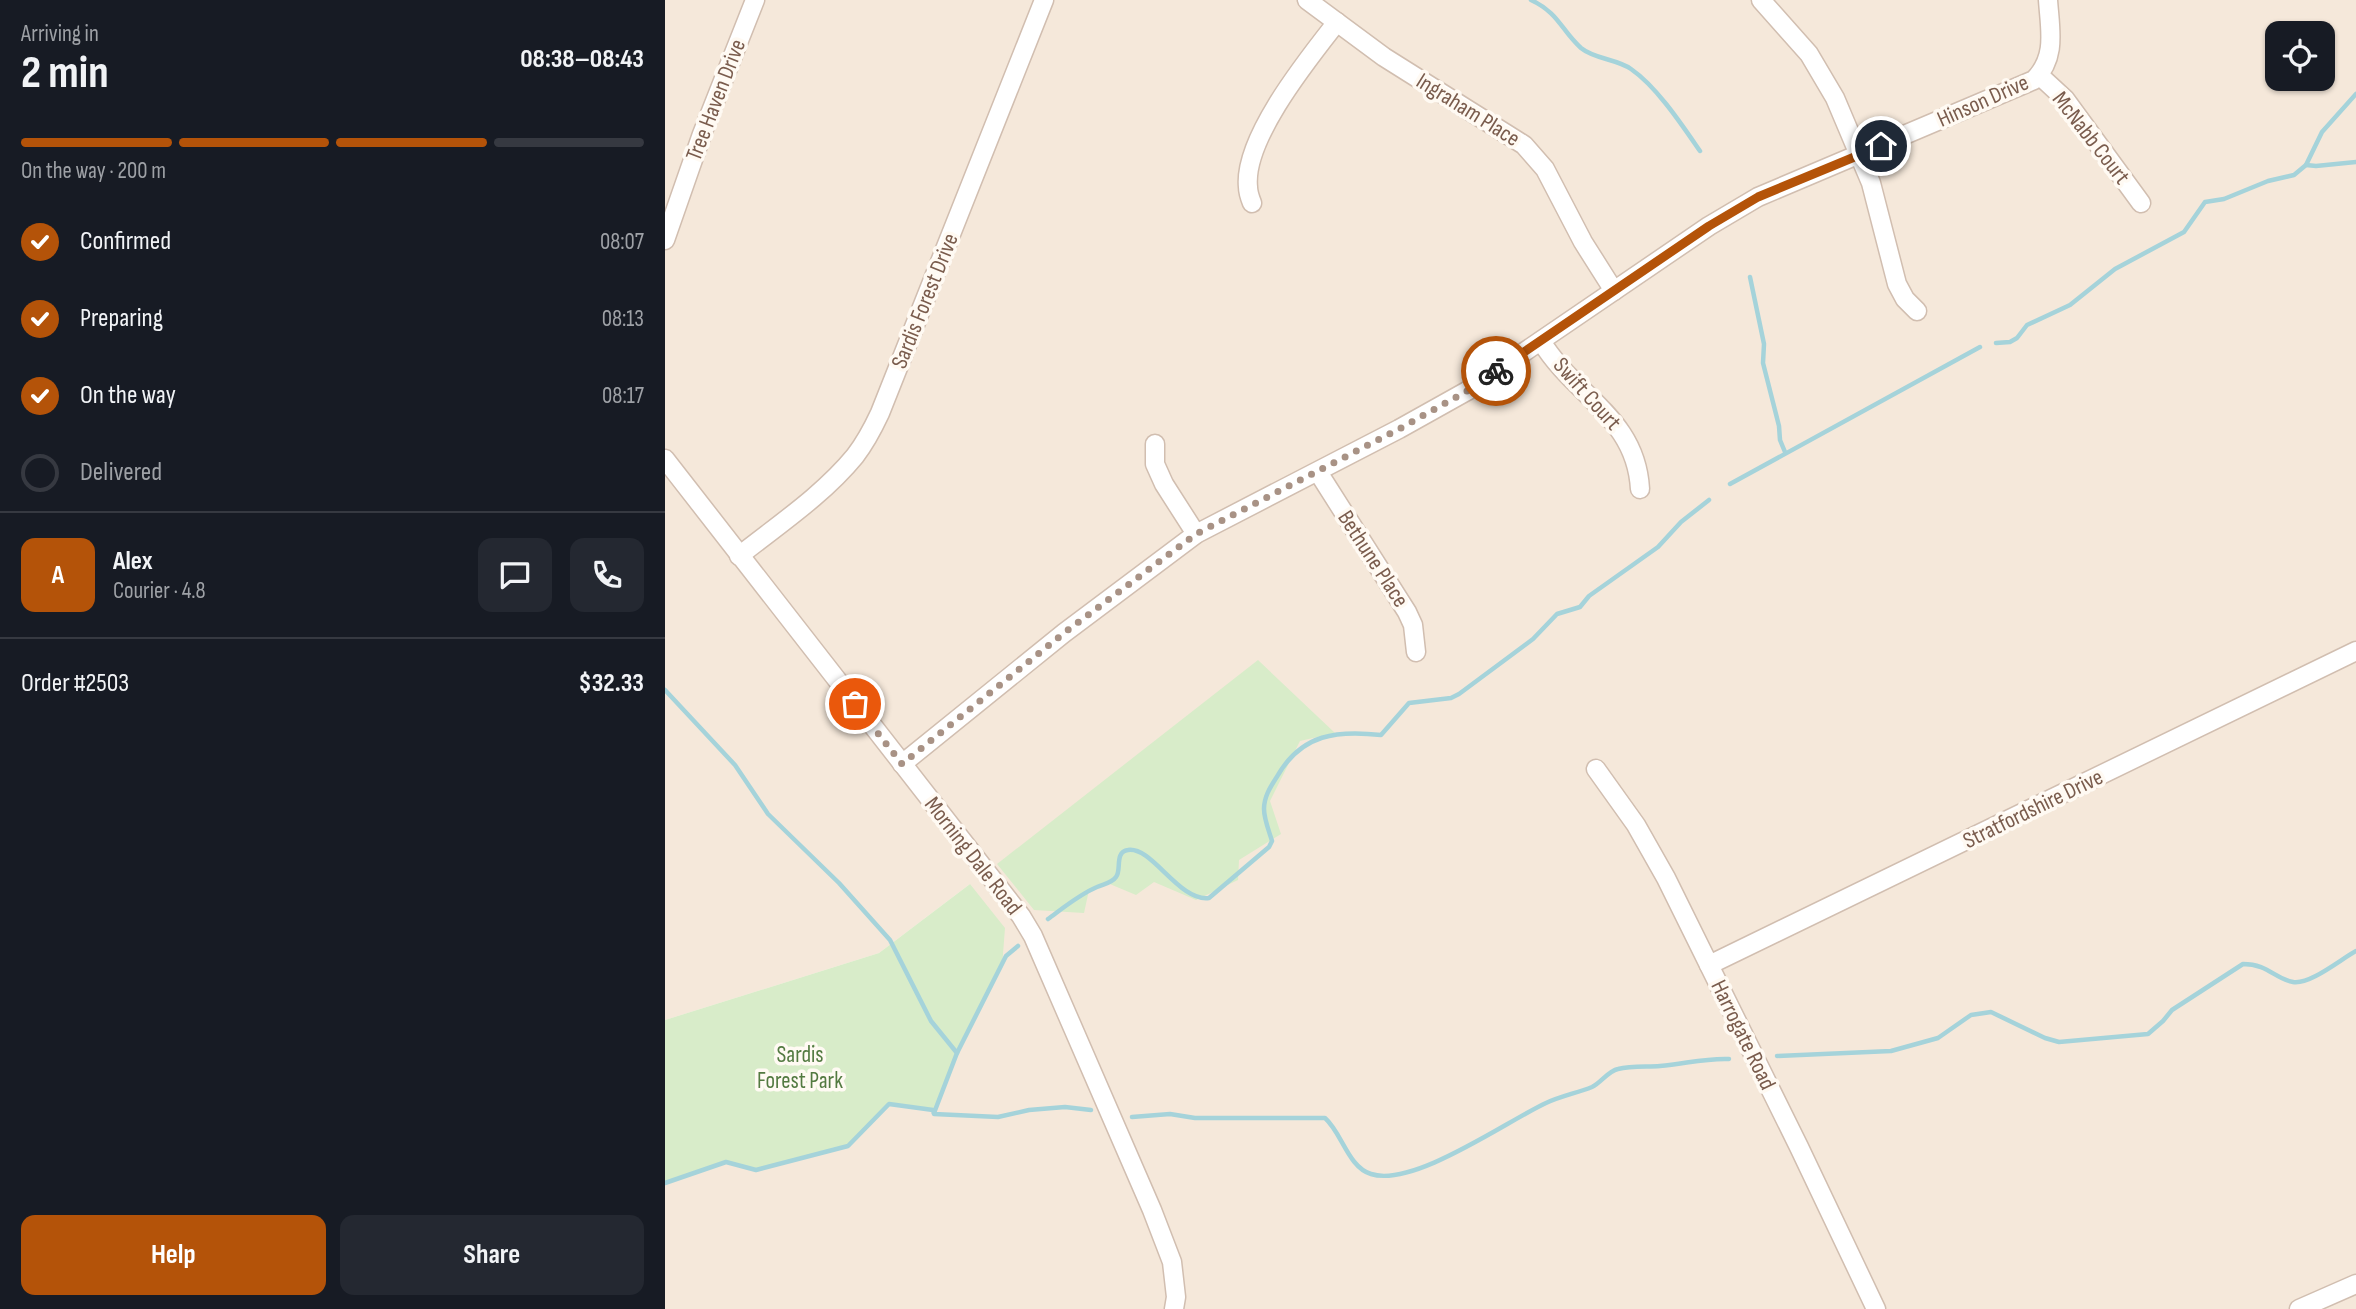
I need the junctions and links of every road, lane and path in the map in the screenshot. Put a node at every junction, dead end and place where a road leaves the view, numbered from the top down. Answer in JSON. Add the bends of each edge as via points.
{"nodes":[{"id":1,"x":755,"y":0,"type":"edge"},
{"id":2,"x":1044,"y":0,"type":"edge"},
{"id":3,"x":1307,"y":0,"type":"edge"},
{"id":4,"x":1761,"y":0,"type":"edge"},
{"id":5,"x":2048,"y":0,"type":"edge"},
{"id":6,"x":1337,"y":22,"type":"junction"},
{"id":7,"x":2039,"y":75,"type":"junction"},
{"id":8,"x":1858,"y":155,"type":"junction"},
{"id":9,"x":1252,"y":203,"type":"dead end"},
{"id":10,"x":2141,"y":203,"type":"dead end"},
{"id":11,"x":665,"y":240,"type":"edge"},
{"id":12,"x":1614,"y":290,"type":"junction"},
{"id":13,"x":1917,"y":311,"type":"dead end"},
{"id":14,"x":1541,"y":341,"type":"junction"},
{"id":15,"x":1155,"y":444,"type":"dead end"},
{"id":16,"x":665,"y":459,"type":"edge"},
{"id":17,"x":1318,"y":472,"type":"junction"},
{"id":18,"x":1640,"y":489,"type":"dead end"},
{"id":19,"x":1196,"y":534,"type":"junction"},
{"id":20,"x":739,"y":556,"type":"junction"},
{"id":21,"x":2356,"y":651,"type":"edge"},
{"id":22,"x":1416,"y":652,"type":"dead end"},
{"id":23,"x":902,"y":764,"type":"junction"},
{"id":24,"x":1596,"y":769,"type":"dead end"},
{"id":25,"x":1709,"y":965,"type":"junction"},
{"id":26,"x":2356,"y":1284,"type":"edge"},
{"id":27,"x":1174,"y":1309,"type":"edge"},
{"id":28,"x":1876,"y":1309,"type":"edge"},
{"id":29,"x":2299,"y":1309,"type":"edge"}],
"edges":[{"from":1,"to":11,"type":"street","name":"Tree Haven Drive"},
{"from":2,"to":20,"type":"street","name":"Sardis Forest Drive","via":[[867,439],[815,496]]},
{"from":3,"to":6,"type":"street","name":"Ingraham Place"},
{"from":4,"to":8,"type":"street","via":[[1821,72]]},
{"from":5,"to":7,"type":"street","name":"Hinson Drive","via":[[2052,42]]},
{"from":6,"to":9,"type":"street","via":[[1271,115],[1248,172]]},
{"from":6,"to":12,"type":"street","name":"Ingraham Place","via":[[1524,145],[1545,169]]},
{"from":7,"to":8,"type":"street","name":"Hinson Drive","via":[[2016,89]]},
{"from":7,"to":10,"type":"street","name":"McNabb Court","via":[[2065,99]]},
{"from":8,"to":12,"type":"street","name":"Hinson Drive","via":[[1758,197]]},
{"from":8,"to":13,"type":"street","via":[[1871,183],[1897,284]]},
{"from":12,"to":14,"type":"street","name":"Hinson Drive"},
{"from":14,"to":17,"type":"street","name":"Hinson Drive","via":[[1467,391]]},
{"from":14,"to":18,"type":"street","name":"Swift Court","via":[[1623,433],[1636,458]]},
{"from":15,"to":19,"type":"street","via":[[1155,464],[1164,484]]},
{"from":16,"to":20,"type":"street","name":"Morning Dale Road"},
{"from":17,"to":19,"type":"street","name":"Hinson Drive"},
{"from":17,"to":22,"type":"street","name":"Bethune Place","via":[[1408,612]]},
{"from":19,"to":23,"type":"street","name":"Hinson Drive"},
{"from":20,"to":23,"type":"street","name":"Morning Dale Road"},
{"from":21,"to":25,"type":"street","name":"Stratfordshire Drive"},
{"from":23,"to":27,"type":"street","name":"Morning Dale Road","via":[[1037,943],[1153,1210],[1172,1262]]},
{"from":24,"to":25,"type":"street","name":"Harrogate Road","via":[[1636,825]]},
{"from":25,"to":28,"type":"street","name":"Harrogate Road"},
{"from":26,"to":29,"type":"street"}]}
